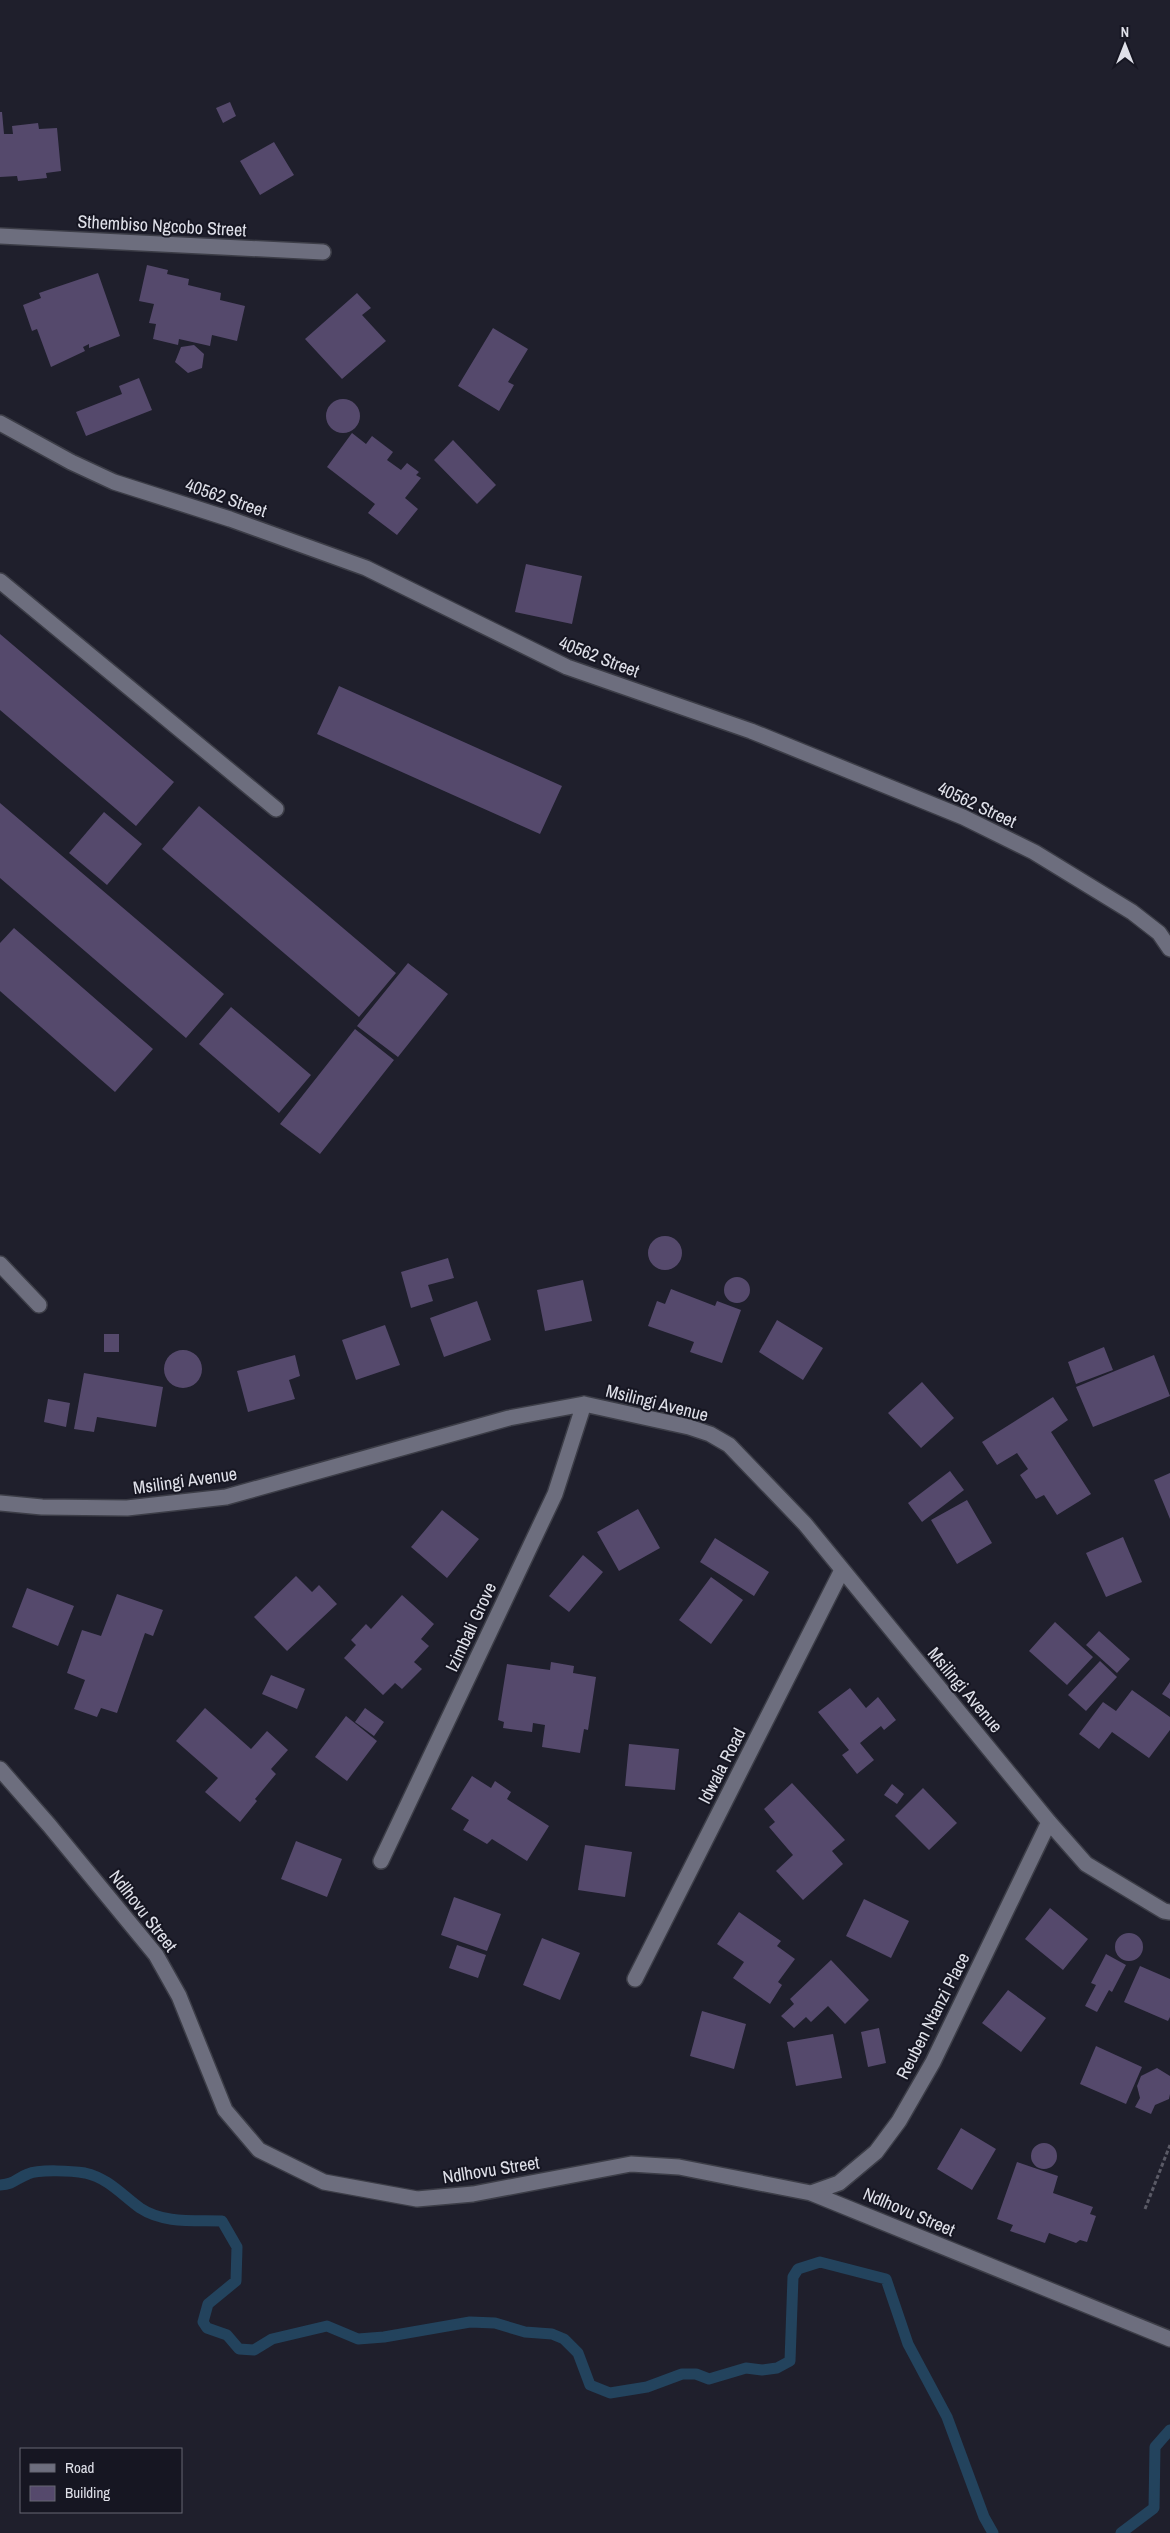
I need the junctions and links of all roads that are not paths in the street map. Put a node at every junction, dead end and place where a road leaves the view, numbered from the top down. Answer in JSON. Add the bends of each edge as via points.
{"nodes":[{"id":1,"x":0,"y":236,"type":"edge"},
{"id":2,"x":323,"y":252,"type":"dead end"},
{"id":3,"x":0,"y":423,"type":"edge"},
{"id":4,"x":0,"y":581,"type":"edge"},
{"id":5,"x":276,"y":809,"type":"dead end"},
{"id":6,"x":1170,"y":949,"type":"edge"},
{"id":7,"x":0,"y":1264,"type":"edge"},
{"id":8,"x":40,"y":1305,"type":"dead end"},
{"id":9,"x":584,"y":1404,"type":"junction"},
{"id":10,"x":0,"y":1503,"type":"edge"},
{"id":11,"x":842,"y":1570,"type":"junction"},
{"id":12,"x":0,"y":1770,"type":"edge"},
{"id":13,"x":1049,"y":1822,"type":"junction"},
{"id":14,"x":381,"y":1861,"type":"dead end"},
{"id":15,"x":1170,"y":1912,"type":"edge"},
{"id":16,"x":635,"y":1980,"type":"dead end"},
{"id":17,"x":811,"y":2193,"type":"junction"},
{"id":18,"x":1170,"y":2339,"type":"edge"}],
"edges":[{"from":1,"to":2,"type":"street","name":"Sthembiso Ngcobo Street"},
{"from":3,"to":6,"type":"street","name":"40562 Street","via":[[114,482],[366,568],[566,667],[751,731],[963,817],[1034,852],[1132,912],[1159,933]]},
{"from":4,"to":5,"type":"street"},
{"from":7,"to":8,"type":"street"},
{"from":9,"to":10,"type":"street","name":"Msilingi Avenue","via":[[509,1418],[226,1498],[127,1508]]},
{"from":9,"to":11,"type":"street","name":"Msilingi Avenue","via":[[689,1427],[728,1445],[805,1524]]},
{"from":9,"to":14,"type":"street","name":"Izimbali Grove","via":[[555,1494]]},
{"from":11,"to":13,"type":"street","name":"Msilingi Avenue"},
{"from":11,"to":16,"type":"street","name":"Idwala Road"},
{"from":12,"to":17,"type":"street","name":"Ndlhovu Street","via":[[156,1955],[179,1996],[225,2110],[259,2150],[324,2182],[417,2199],[473,2194],[631,2164],[679,2167]]},
{"from":13,"to":15,"type":"street","name":"Msilingi Avenue","via":[[1086,1864]]},
{"from":13,"to":17,"type":"street","name":"Reuben Ntanzi Place","via":[[933,2062],[899,2121],[876,2152],[839,2182]]},
{"from":17,"to":18,"type":"street","name":"Ndlhovu Street"}]}
